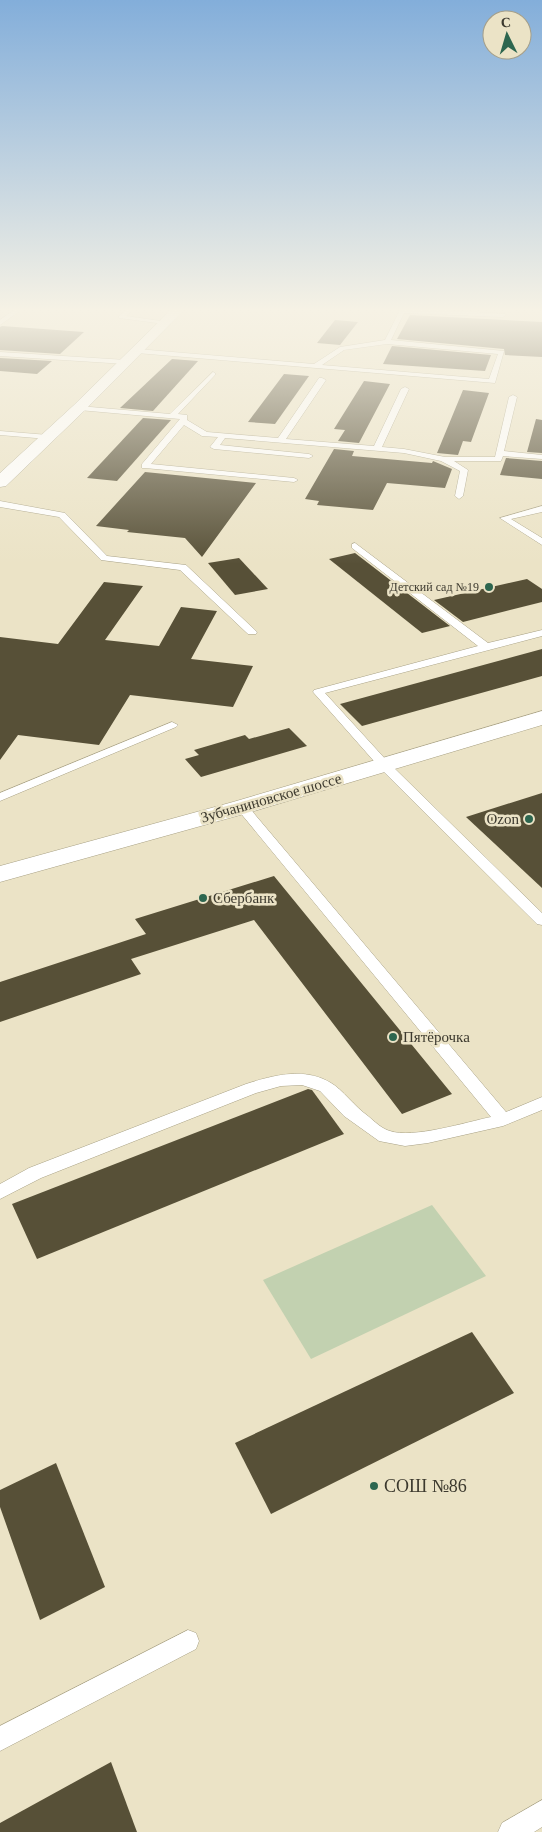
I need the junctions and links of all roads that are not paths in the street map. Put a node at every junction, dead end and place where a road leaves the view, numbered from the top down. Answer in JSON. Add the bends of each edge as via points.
{"nodes":[{"id":1,"x":94,"y":393,"type":"edge"},
{"id":2,"x":194,"y":393,"type":"edge"},
{"id":3,"x":313,"y":393,"type":"edge"},
{"id":4,"x":403,"y":393,"type":"edge"},
{"id":5,"x":513,"y":397,"type":"dead end"},
{"id":6,"x":79,"y":408,"type":"junction"},
{"id":7,"x":172,"y":416,"type":"junction"},
{"id":8,"x":183,"y":421,"type":"junction"},
{"id":9,"x":0,"y":433,"type":"edge"},
{"id":10,"x":223,"y":436,"type":"junction"},
{"id":11,"x":48,"y":437,"type":"junction"},
{"id":12,"x":280,"y":441,"type":"junction"},
{"id":13,"x":377,"y":449,"type":"junction"},
{"id":14,"x":499,"y":454,"type":"junction"},
{"id":15,"x":308,"y":456,"type":"dead end"},
{"id":16,"x":542,"y":457,"type":"edge"},
{"id":17,"x":445,"y":459,"type":"junction"},
{"id":18,"x":294,"y":480,"type":"dead end"},
{"id":19,"x":0,"y":482,"type":"edge"},
{"id":20,"x":459,"y":496,"type":"dead end"},
{"id":21,"x":0,"y":504,"type":"edge"},
{"id":22,"x":542,"y":509,"type":"edge"},
{"id":23,"x":542,"y":542,"type":"edge"},
{"id":24,"x":356,"y":546,"type":"dead end"},
{"id":25,"x":252,"y":632,"type":"dead end"},
{"id":26,"x":542,"y":633,"type":"edge"},
{"id":27,"x":486,"y":647,"type":"junction"},
{"id":28,"x":542,"y":718,"type":"edge"},
{"id":29,"x":172,"y":725,"type":"dead end"},
{"id":30,"x":384,"y":765,"type":"junction"},
{"id":31,"x":0,"y":797,"type":"edge"},
{"id":32,"x":242,"y":807,"type":"junction"},
{"id":33,"x":0,"y":874,"type":"edge"},
{"id":34,"x":542,"y":921,"type":"edge"},
{"id":35,"x":542,"y":1103,"type":"edge"},
{"id":36,"x":503,"y":1120,"type":"junction"},
{"id":37,"x":0,"y":1192,"type":"edge"},
{"id":38,"x":188,"y":1642,"type":"dead end"},
{"id":39,"x":0,"y":1739,"type":"edge"},
{"id":40,"x":542,"y":1812,"type":"edge"},
{"id":41,"x":511,"y":1832,"type":"edge"}],
"edges":[{"from":1,"to":6,"type":"street"},
{"from":2,"to":7,"type":"lane"},
{"from":3,"to":12,"type":"lane"},
{"from":4,"to":13,"type":"lane"},
{"from":5,"to":14,"type":"lane"},
{"from":6,"to":7,"type":"lane"},
{"from":6,"to":11,"type":"street"},
{"from":7,"to":8,"type":"lane","via":[[184,417]]},
{"from":8,"to":10,"type":"lane","via":[[205,434]]},
{"from":8,"to":18,"type":"lane","via":[[144,466]]},
{"from":9,"to":11,"type":"lane"},
{"from":10,"to":12,"type":"lane"},
{"from":10,"to":15,"type":"lane","via":[[214,447]]},
{"from":11,"to":19,"type":"street"},
{"from":12,"to":13,"type":"lane"},
{"from":13,"to":17,"type":"lane"},
{"from":14,"to":16,"type":"lane"},
{"from":14,"to":17,"type":"lane","via":[[498,459]]},
{"from":17,"to":20,"type":"lane","via":[[464,470]]},
{"from":21,"to":25,"type":"lane","via":[[62,515],[104,558],[183,567]]},
{"from":22,"to":23,"type":"lane","via":[[504,518]]},
{"from":24,"to":27,"type":"lane"},
{"from":26,"to":27,"type":"lane"},
{"from":27,"to":30,"type":"lane","via":[[318,692]]},
{"from":28,"to":30,"type":"street","name":"Зубчаниновское шоссе"},
{"from":29,"to":31,"type":"lane"},
{"from":30,"to":32,"type":"street","name":"Зубчаниновское шоссе"},
{"from":30,"to":34,"type":"lane"},
{"from":32,"to":33,"type":"street","name":"Зубчаниновское шоссе"},
{"from":32,"to":36,"type":"lane"},
{"from":35,"to":36,"type":"lane"},
{"from":36,"to":37,"type":"lane","via":[[428,1137],[405,1140],[385,1137],[350,1112],[326,1087],[302,1079],[281,1080],[252,1088],[35,1173]]},
{"from":38,"to":39,"type":"lane"},
{"from":40,"to":41,"type":"lane"}]}
